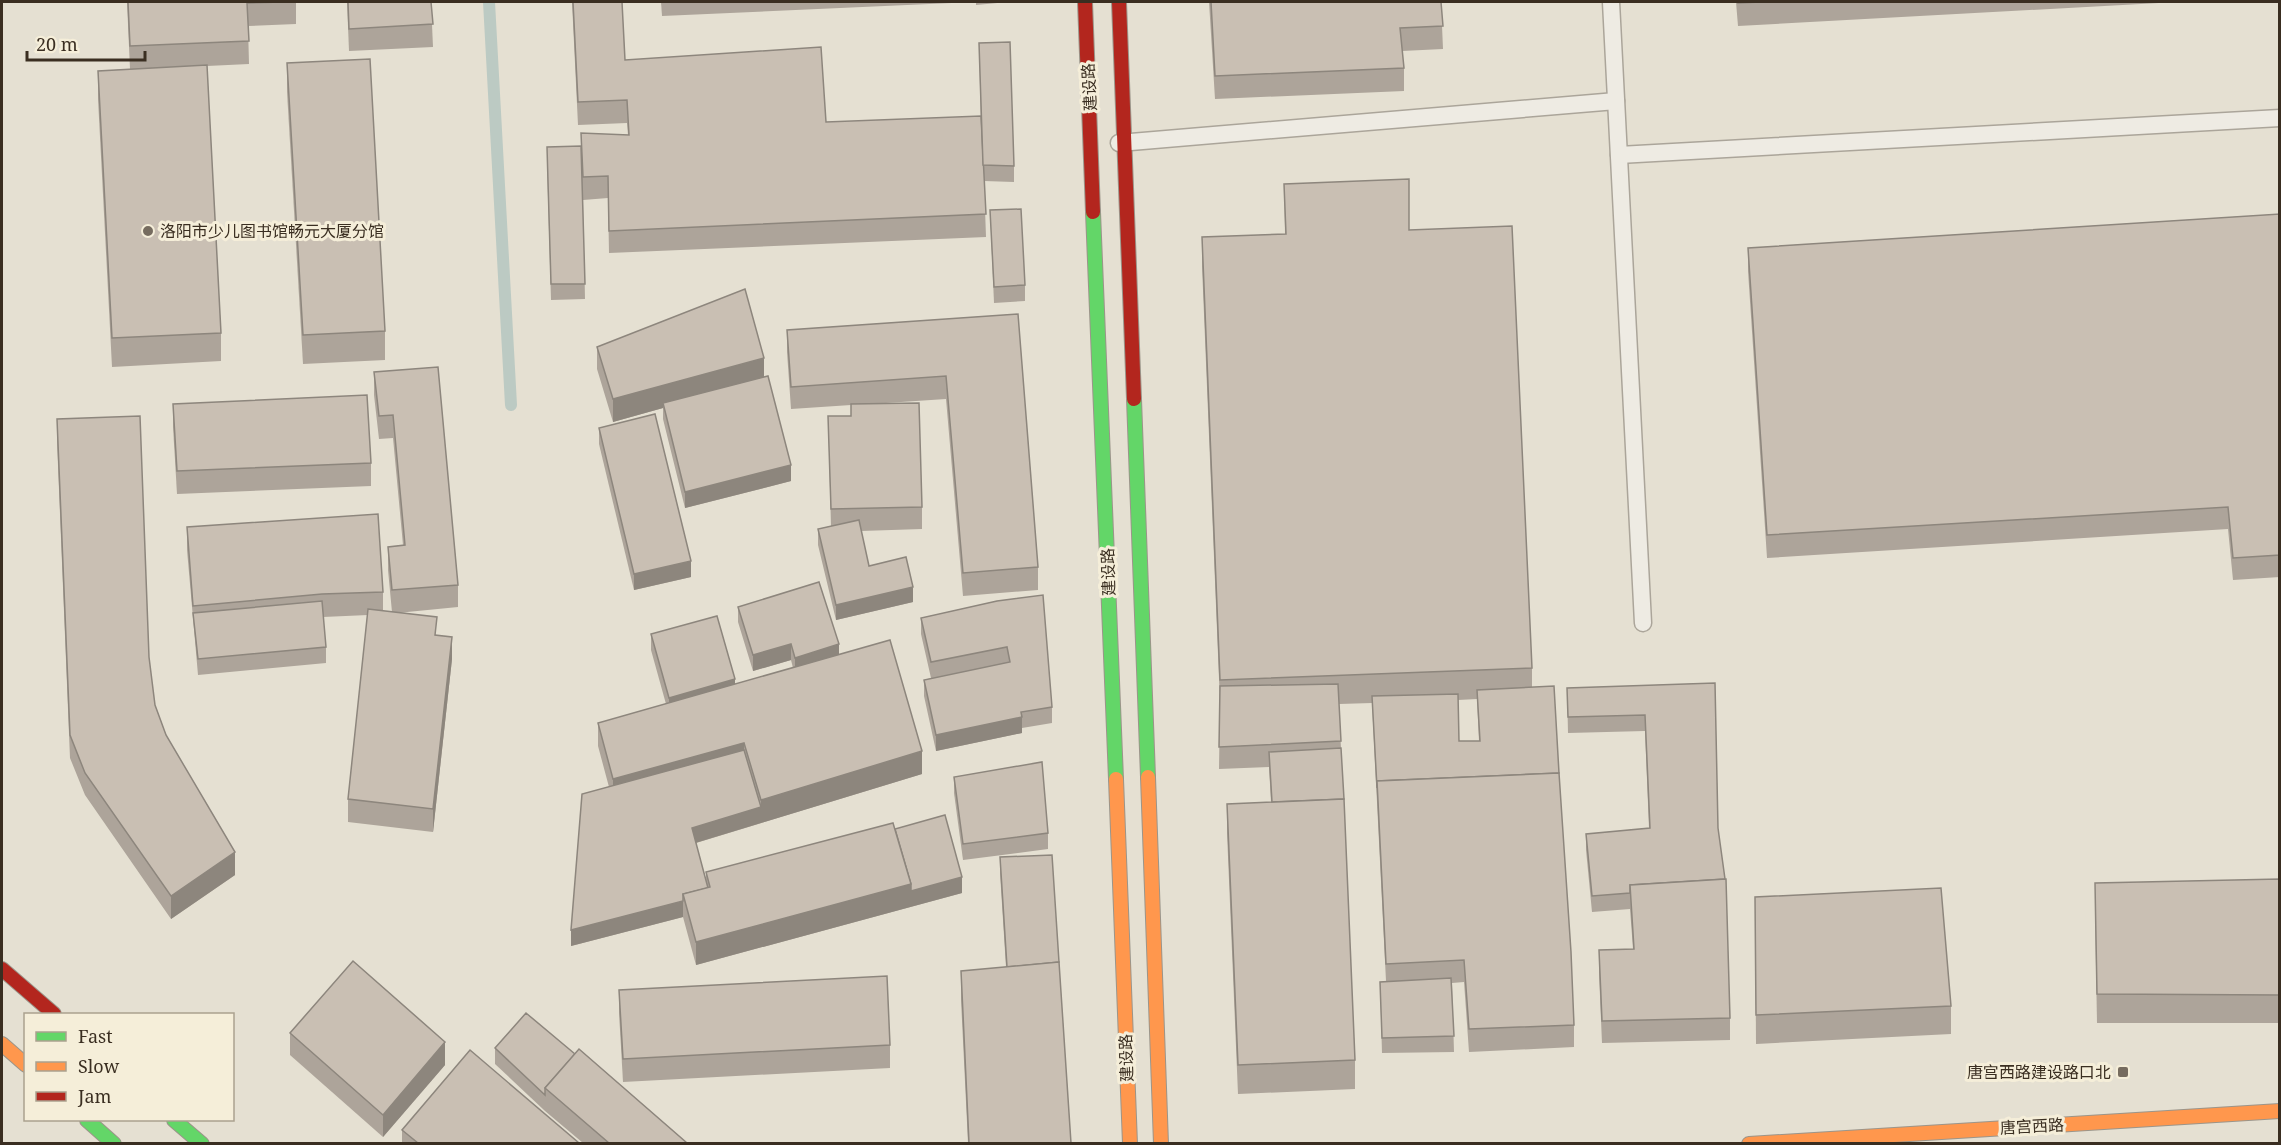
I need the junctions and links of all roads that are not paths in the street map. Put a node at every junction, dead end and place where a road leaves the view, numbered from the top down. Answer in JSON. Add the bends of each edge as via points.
{"nodes":[{"id":1,"x":1085,"y":2,"type":"edge"},
{"id":2,"x":1119,"y":2,"type":"edge"},
{"id":3,"x":1611,"y":2,"type":"edge"},
{"id":4,"x":1616,"y":100,"type":"junction"},
{"id":5,"x":2280,"y":118,"type":"edge"},
{"id":6,"x":1125,"y":142,"type":"junction"},
{"id":7,"x":1092,"y":145,"type":"junction"},
{"id":8,"x":1619,"y":155,"type":"junction"},
{"id":9,"x":1643,"y":623,"type":"dead end"},
{"id":10,"x":2,"y":969,"type":"edge"},
{"id":11,"x":53,"y":1013,"type":"edge"},
{"id":12,"x":2,"y":1044,"type":"edge"},
{"id":13,"x":24,"y":1063,"type":"edge"},
{"id":14,"x":2280,"y":1111,"type":"edge"},
{"id":15,"x":89,"y":1121,"type":"edge"},
{"id":16,"x":176,"y":1121,"type":"edge"},
{"id":17,"x":114,"y":1143,"type":"edge"},
{"id":18,"x":202,"y":1143,"type":"edge"},
{"id":19,"x":1130,"y":1143,"type":"edge"},
{"id":20,"x":1161,"y":1143,"type":"edge"},
{"id":21,"x":1749,"y":1143,"type":"edge"}],
"edges":[{"from":1,"to":7,"type":"street","name":"建设路"},
{"from":2,"to":6,"type":"street","name":"建设路"},
{"from":3,"to":4,"type":"lane"},
{"from":4,"to":6,"type":"lane"},
{"from":4,"to":8,"type":"lane"},
{"from":5,"to":8,"type":"lane"},
{"from":6,"to":7,"type":"lane"},
{"from":6,"to":20,"type":"street","name":"建设路"},
{"from":7,"to":19,"type":"street","name":"建设路"},
{"from":8,"to":9,"type":"lane"},
{"from":10,"to":11,"type":"street"},
{"from":12,"to":13,"type":"street"},
{"from":14,"to":21,"type":"street","name":"唐宫西路"},
{"from":15,"to":17,"type":"street"},
{"from":16,"to":18,"type":"street"}]}
